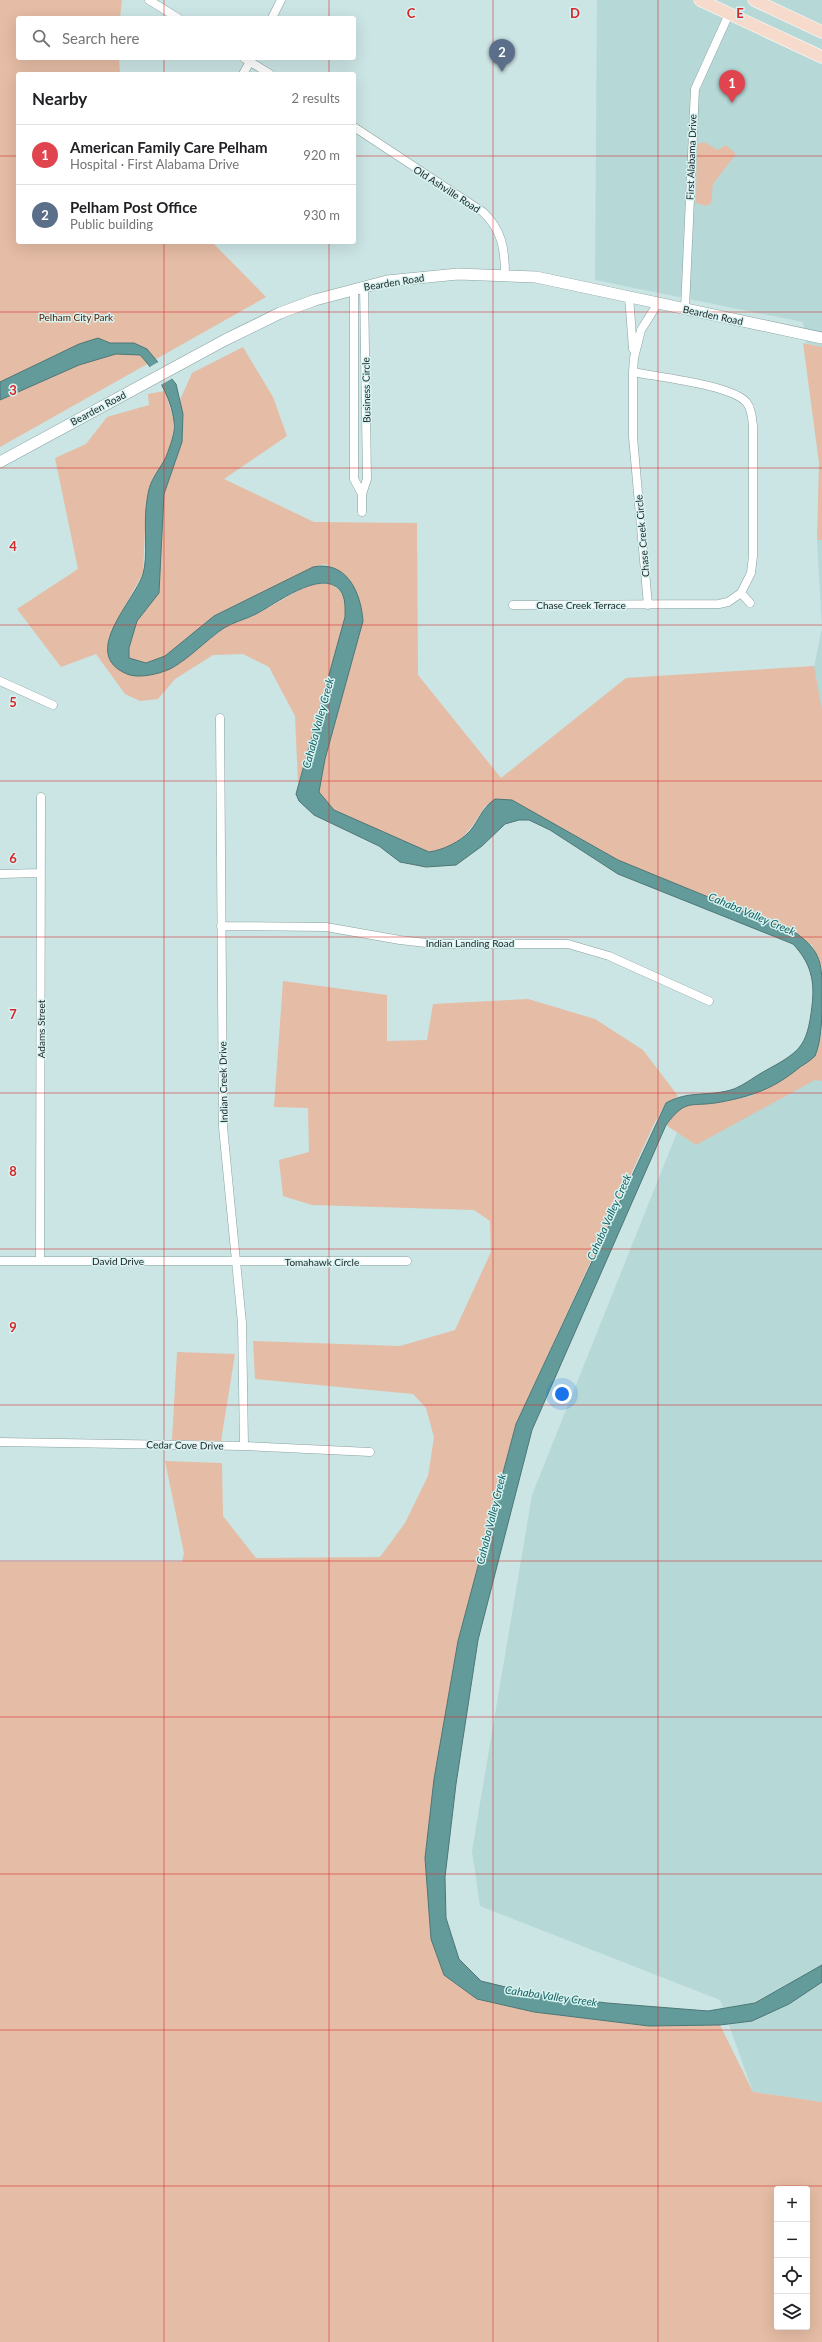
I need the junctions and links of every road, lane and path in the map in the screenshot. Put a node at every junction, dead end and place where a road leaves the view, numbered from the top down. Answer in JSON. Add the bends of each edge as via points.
{"nodes":[{"id":1,"x":149,"y":0,"type":"edge"},
{"id":2,"x":281,"y":0,"type":"edge"},
{"id":3,"x":700,"y":0,"type":"edge"},
{"id":4,"x":754,"y":0,"type":"edge"},
{"id":5,"x":729,"y":14,"type":"junction"},
{"id":6,"x":175,"y":16,"type":"edge"},
{"id":7,"x":273,"y":16,"type":"edge"},
{"id":8,"x":822,"y":32,"type":"edge"},
{"id":9,"x":822,"y":58,"type":"edge"},
{"id":10,"x":249,"y":60,"type":"edge"},
{"id":11,"x":250,"y":60,"type":"edge"},
{"id":12,"x":244,"y":72,"type":"edge"},
{"id":13,"x":267,"y":72,"type":"edge"},
{"id":14,"x":356,"y":128,"type":"edge"},
{"id":15,"x":505,"y":274,"type":"junction"},
{"id":16,"x":359,"y":287,"type":"junction"},
{"id":17,"x":629,"y":296,"type":"junction"},
{"id":18,"x":658,"y":303,"type":"junction"},
{"id":19,"x":685,"y":308,"type":"junction"},
{"id":20,"x":822,"y":338,"type":"edge"},
{"id":21,"x":634,"y":358,"type":"junction"},
{"id":22,"x":633,"y":372,"type":"junction"},
{"id":23,"x":0,"y":462,"type":"edge"},
{"id":24,"x":362,"y":494,"type":"junction"},
{"id":25,"x":362,"y":512,"type":"dead end"},
{"id":26,"x":741,"y":593,"type":"junction"},
{"id":27,"x":750,"y":603,"type":"dead end"},
{"id":28,"x":513,"y":605,"type":"dead end"},
{"id":29,"x":648,"y":605,"type":"junction"},
{"id":30,"x":0,"y":680,"type":"edge"},
{"id":31,"x":53,"y":705,"type":"dead end"},
{"id":32,"x":220,"y":718,"type":"dead end"},
{"id":33,"x":41,"y":797,"type":"dead end"},
{"id":34,"x":40,"y":873,"type":"junction"},
{"id":35,"x":0,"y":874,"type":"edge"},
{"id":36,"x":221,"y":926,"type":"junction"},
{"id":37,"x":709,"y":1001,"type":"dead end"},
{"id":38,"x":0,"y":1261,"type":"edge"},
{"id":39,"x":40,"y":1261,"type":"junction"},
{"id":40,"x":407,"y":1261,"type":"dead end"},
{"id":41,"x":236,"y":1262,"type":"junction"},
{"id":42,"x":0,"y":1442,"type":"edge"},
{"id":43,"x":244,"y":1446,"type":"junction"},
{"id":44,"x":370,"y":1452,"type":"dead end"}],
"edges":[{"from":1,"to":6,"type":"street"},
{"from":2,"to":7,"type":"street"},
{"from":3,"to":5,"type":"main road"},
{"from":4,"to":8,"type":"main road"},
{"from":5,"to":9,"type":"main road"},
{"from":5,"to":19,"type":"street","name":"First Alabama Drive","via":[[695,89]]},
{"from":10,"to":12,"type":"street"},
{"from":11,"to":13,"type":"street"},
{"from":14,"to":15,"type":"street","name":"Old Ashville Road","via":[[484,212],[498,230],[503,242]]},
{"from":15,"to":16,"type":"street","name":"Bearden Road","via":[[411,278]]},
{"from":15,"to":17,"type":"street","name":"Bearden Road","via":[[567,282]]},
{"from":16,"to":23,"type":"street","name":"Bearden Road","via":[[280,313]]},
{"from":16,"to":24,"type":"street","name":"Business Circle","via":[[367,479]]},
{"from":16,"to":24,"type":"street","name":"Business Circle","via":[[354,479]]},
{"from":17,"to":18,"type":"street","name":"Bearden Road"},
{"from":17,"to":21,"type":"street","name":"Chase Creek Circle"},
{"from":18,"to":19,"type":"street","name":"Bearden Road"},
{"from":18,"to":21,"type":"street","name":"Chase Creek Circle","via":[[641,330]]},
{"from":19,"to":20,"type":"street","name":"Bearden Road"},
{"from":21,"to":22,"type":"street","name":"Chase Creek Circle"},
{"from":22,"to":26,"type":"street","via":[[724,390],[741,397],[750,409],[753,426],[753,556],[750,577]]},
{"from":22,"to":29,"type":"street","name":"Chase Creek Circle","via":[[632,430]]},
{"from":24,"to":25,"type":"street","name":"Business Circle"},
{"from":26,"to":27,"type":"street"},
{"from":26,"to":29,"type":"street","via":[[728,602],[719,604]]},
{"from":28,"to":29,"type":"street","name":"Chase Creek Terrace"},
{"from":30,"to":31,"type":"street"},
{"from":32,"to":36,"type":"street","name":"Indian Creek Drive"},
{"from":33,"to":34,"type":"street","name":"Adams Street"},
{"from":34,"to":35,"type":"street"},
{"from":34,"to":39,"type":"street","name":"Adams Street"},
{"from":36,"to":37,"type":"street","name":"Indian Landing Road","via":[[326,927],[435,944],[568,944],[609,956]]},
{"from":36,"to":41,"type":"street","name":"Indian Creek Drive","via":[[223,1127]]},
{"from":38,"to":39,"type":"street","name":"David Drive"},
{"from":39,"to":41,"type":"street","name":"David Drive"},
{"from":40,"to":41,"type":"street","name":"Tomahawk Circle"},
{"from":41,"to":43,"type":"street","name":"Indian Creek Drive","via":[[242,1323]]},
{"from":42,"to":43,"type":"street","name":"Cedar Cove Drive"},
{"from":43,"to":44,"type":"street","name":"Cedar Cove Drive"}]}
